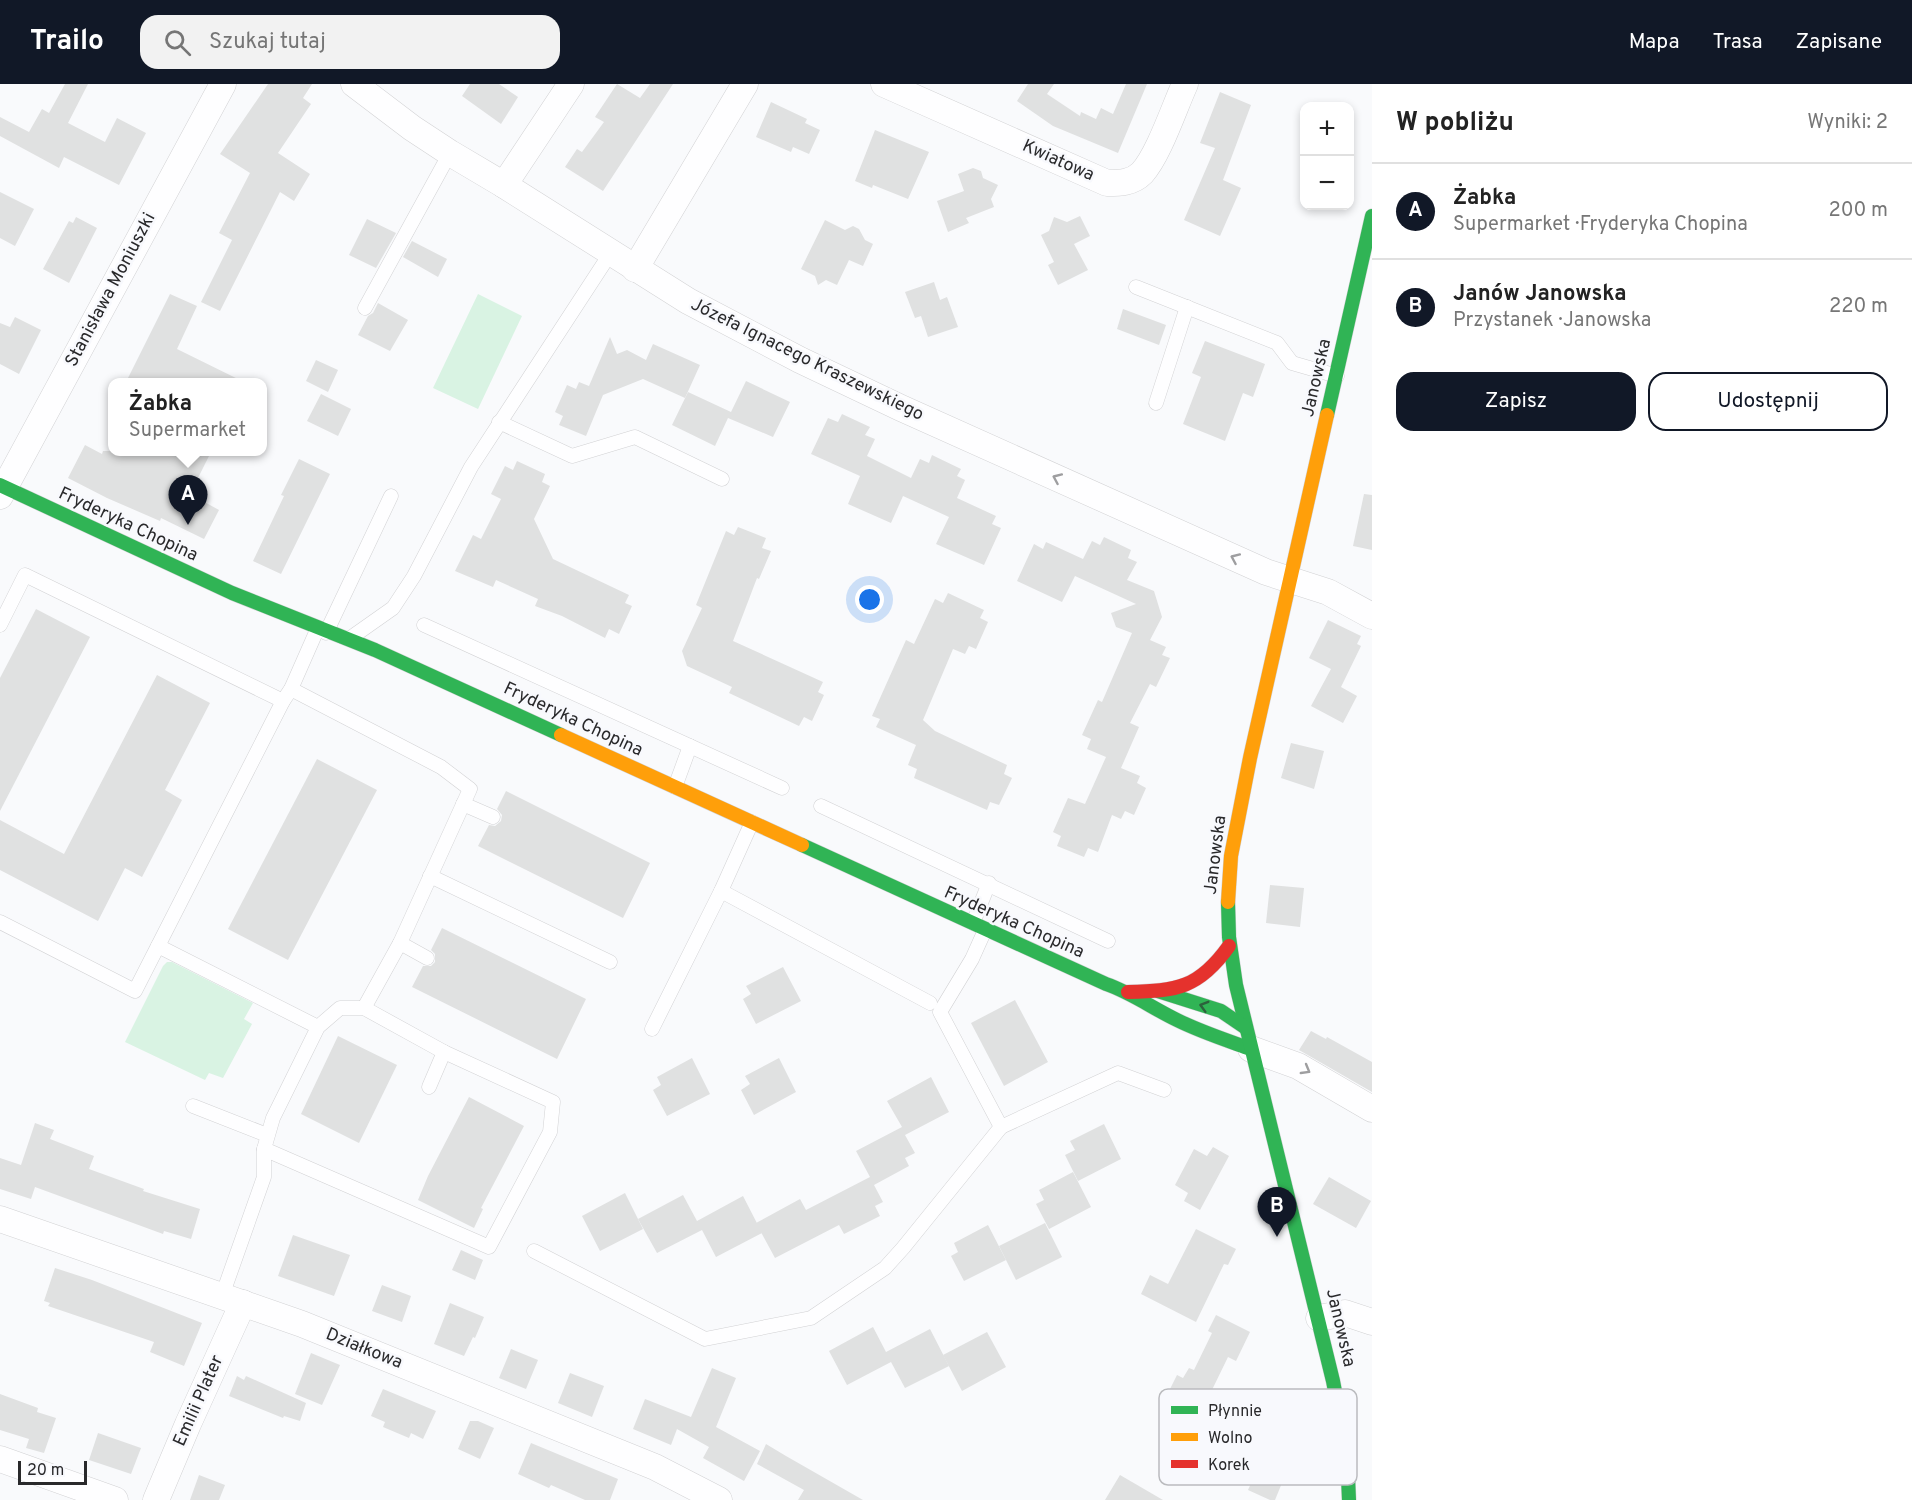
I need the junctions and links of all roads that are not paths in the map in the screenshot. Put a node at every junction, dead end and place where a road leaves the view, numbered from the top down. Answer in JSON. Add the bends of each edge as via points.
{"nodes":[{"id":1,"x":223,"y":84,"type":"edge"},
{"id":2,"x":354,"y":84,"type":"edge"},
{"id":3,"x":571,"y":84,"type":"edge"},
{"id":4,"x":745,"y":84,"type":"edge"},
{"id":5,"x":884,"y":84,"type":"edge"},
{"id":6,"x":1185,"y":84,"type":"edge"},
{"id":7,"x":450,"y":153,"type":"junction"},
{"id":8,"x":504,"y":185,"type":"junction"},
{"id":9,"x":1372,"y":216,"type":"edge"},
{"id":10,"x":610,"y":254,"type":"junction"},
{"id":11,"x":635,"y":269,"type":"junction"},
{"id":12,"x":1136,"y":287,"type":"dead end"},
{"id":13,"x":1187,"y":307,"type":"junction"},
{"id":14,"x":365,"y":308,"type":"dead end"},
{"id":15,"x":1337,"y":375,"type":"junction"},
{"id":16,"x":1156,"y":403,"type":"dead end"},
{"id":17,"x":499,"y":422,"type":"junction"},
{"id":18,"x":722,"y":479,"type":"dead end"},
{"id":19,"x":2,"y":490,"type":"edge"},
{"id":20,"x":391,"y":496,"type":"dead end"},
{"id":21,"x":1290,"y":579,"type":"junction"},
{"id":22,"x":1372,"y":616,"type":"edge"},
{"id":23,"x":0,"y":624,"type":"edge"},
{"id":24,"x":424,"y":625,"type":"dead end"},
{"id":25,"x":322,"y":631,"type":"junction"},
{"id":26,"x":347,"y":640,"type":"junction"},
{"id":27,"x":291,"y":689,"type":"junction"},
{"id":28,"x":283,"y":701,"type":"junction"},
{"id":29,"x":690,"y":746,"type":"junction"},
{"id":30,"x":675,"y":787,"type":"junction"},
{"id":31,"x":782,"y":788,"type":"dead end"},
{"id":32,"x":463,"y":804,"type":"junction"},
{"id":33,"x":821,"y":806,"type":"dead end"},
{"id":34,"x":493,"y":817,"type":"dead end"},
{"id":35,"x":752,"y":822,"type":"junction"},
{"id":36,"x":429,"y":876,"type":"junction"},
{"id":37,"x":989,"y":883,"type":"junction"},
{"id":38,"x":721,"y":891,"type":"junction"},
{"id":39,"x":0,"y":922,"type":"edge"},
{"id":40,"x":979,"y":927,"type":"junction"},
{"id":41,"x":1108,"y":941,"type":"dead end"},
{"id":42,"x":400,"y":943,"type":"junction"},
{"id":43,"x":158,"y":946,"type":"junction"},
{"id":44,"x":1230,"y":946,"type":"junction"},
{"id":45,"x":427,"y":958,"type":"dead end"},
{"id":46,"x":610,"y":962,"type":"dead end"},
{"id":47,"x":1158,"y":991,"type":"junction"},
{"id":48,"x":1128,"y":992,"type":"junction"},
{"id":49,"x":930,"y":1004,"type":"dead end"},
{"id":50,"x":364,"y":1008,"type":"junction"},
{"id":51,"x":318,"y":1027,"type":"junction"},
{"id":52,"x":652,"y":1029,"type":"dead end"},
{"id":53,"x":1249,"y":1038,"type":"junction"},
{"id":54,"x":444,"y":1052,"type":"junction"},
{"id":55,"x":429,"y":1087,"type":"dead end"},
{"id":56,"x":1164,"y":1090,"type":"dead end"},
{"id":57,"x":193,"y":1106,"type":"dead end"},
{"id":58,"x":1372,"y":1109,"type":"edge"},
{"id":59,"x":1001,"y":1127,"type":"junction"},
{"id":60,"x":267,"y":1135,"type":"junction"},
{"id":61,"x":264,"y":1149,"type":"junction"},
{"id":62,"x":0,"y":1219,"type":"edge"},
{"id":63,"x":534,"y":1251,"type":"dead end"},
{"id":64,"x":233,"y":1299,"type":"junction"},
{"id":65,"x":1319,"y":1318,"type":"junction"},
{"id":66,"x":1372,"y":1322,"type":"edge"},
{"id":67,"x":1334,"y":1389,"type":"edge"},
{"id":68,"x":0,"y":1459,"type":"edge"},
{"id":69,"x":1348,"y":1485,"type":"edge"},
{"id":70,"x":115,"y":1500,"type":"edge"},
{"id":71,"x":156,"y":1500,"type":"edge"},
{"id":72,"x":719,"y":1500,"type":"edge"},
{"id":73,"x":1349,"y":1500,"type":"edge"}],
"edges":[{"from":1,"to":19,"type":"street","name":"Stanisława Moniuszki"},
{"from":2,"to":7,"type":"street","name":"Józefa Ignacego Kraszewskiego"},
{"from":3,"to":8,"type":"street"},
{"from":4,"to":11,"type":"street"},
{"from":5,"to":6,"type":"street","name":"Kwiatowa","via":[[1107,183],[1124,183],[1141,174]]},
{"from":7,"to":8,"type":"street","name":"Józefa Ignacego Kraszewskiego"},
{"from":7,"to":14,"type":"lane"},
{"from":8,"to":10,"type":"street","name":"Józefa Ignacego Kraszewskiego"},
{"from":9,"to":15,"type":"street","name":"Janowska"},
{"from":10,"to":11,"type":"street","name":"Józefa Ignacego Kraszewskiego"},
{"from":10,"to":17,"type":"lane"},
{"from":21,"to":11,"type":"street","name":"Józefa Ignacego Kraszewskiego","one_way":true,"via":[[1266,572],[901,408],[800,360]]},
{"from":12,"to":13,"type":"lane"},
{"from":13,"to":15,"type":"lane","via":[[1277,343],[1292,363]]},
{"from":13,"to":16,"type":"lane"},
{"from":15,"to":21,"type":"street","name":"Janowska"},
{"from":17,"to":18,"type":"lane","via":[[572,456],[635,437]]},
{"from":17,"to":26,"type":"lane","via":[[393,608]]},
{"from":19,"to":25,"type":"street","name":"Fryderyka Chopina"},
{"from":20,"to":25,"type":"lane"},
{"from":21,"to":22,"type":"street","name":"Józefa Ignacego Kraszewskiego","via":[[1328,592]]},
{"from":21,"to":44,"type":"street","name":"Janowska","via":[[1234,842],[1228,890]]},
{"from":23,"to":28,"type":"lane","via":[[26,575]]},
{"from":24,"to":29,"type":"lane"},
{"from":25,"to":26,"type":"street","name":"Fryderyka Chopina"},
{"from":25,"to":27,"type":"lane"},
{"from":26,"to":30,"type":"street","name":"Fryderyka Chopina"},
{"from":27,"to":28,"type":"lane"},
{"from":27,"to":32,"type":"lane","via":[[441,767],[470,789]]},
{"from":28,"to":43,"type":"lane"},
{"from":29,"to":30,"type":"lane"},
{"from":29,"to":31,"type":"lane"},
{"from":30,"to":35,"type":"street","name":"Fryderyka Chopina"},
{"from":32,"to":34,"type":"lane"},
{"from":32,"to":36,"type":"lane"},
{"from":33,"to":37,"type":"lane"},
{"from":35,"to":38,"type":"lane"},
{"from":35,"to":40,"type":"street","name":"Fryderyka Chopina"},
{"from":36,"to":42,"type":"lane"},
{"from":36,"to":46,"type":"lane"},
{"from":37,"to":40,"type":"lane"},
{"from":37,"to":41,"type":"lane"},
{"from":38,"to":49,"type":"lane"},
{"from":38,"to":52,"type":"lane"},
{"from":39,"to":43,"type":"lane","via":[[135,991]]},
{"from":40,"to":48,"type":"street","name":"Fryderyka Chopina"},
{"from":40,"to":59,"type":"lane","via":[[972,959],[940,1012]]},
{"from":42,"to":45,"type":"lane"},
{"from":42,"to":50,"type":"lane"},
{"from":43,"to":51,"type":"lane"},
{"from":44,"to":47,"type":"street","name":"Fryderyka Chopina","via":[[1214,965],[1186,986]]},
{"from":44,"to":53,"type":"street","name":"Janowska"},
{"from":47,"to":48,"type":"street","name":"Fryderyka Chopina"},
{"from":53,"to":47,"type":"street","name":"Fryderyka Chopina","one_way":true,"via":[[1221,1011]]},
{"from":48,"to":53,"type":"street","name":"Fryderyka Chopina","via":[[1186,1025]]},
{"from":50,"to":51,"type":"lane","via":[[340,1008]]},
{"from":50,"to":54,"type":"lane"},
{"from":51,"to":60,"type":"lane"},
{"from":53,"to":58,"type":"street","one_way":true},
{"from":53,"to":65,"type":"street","name":"Janowska"},
{"from":54,"to":55,"type":"lane"},
{"from":54,"to":61,"type":"lane","via":[[554,1102],[550,1132],[489,1246]]},
{"from":56,"to":59,"type":"lane","via":[[1118,1073]]},
{"from":57,"to":60,"type":"lane"},
{"from":59,"to":63,"type":"lane","via":[[885,1268],[811,1318],[705,1339]]},
{"from":60,"to":61,"type":"lane"},
{"from":61,"to":64,"type":"lane","via":[[264,1176]]},
{"from":62,"to":64,"type":"street","name":"Działkowa"},
{"from":64,"to":71,"type":"street","name":"Emilii Plater"},
{"from":64,"to":72,"type":"street","name":"Działkowa","via":[[655,1467]]},
{"from":65,"to":66,"type":"street","via":[[1345,1313]]},
{"from":65,"to":67,"type":"street","name":"Janowska"},
{"from":68,"to":70,"type":"street"},
{"from":69,"to":73,"type":"street","name":"Janowska"}]}
